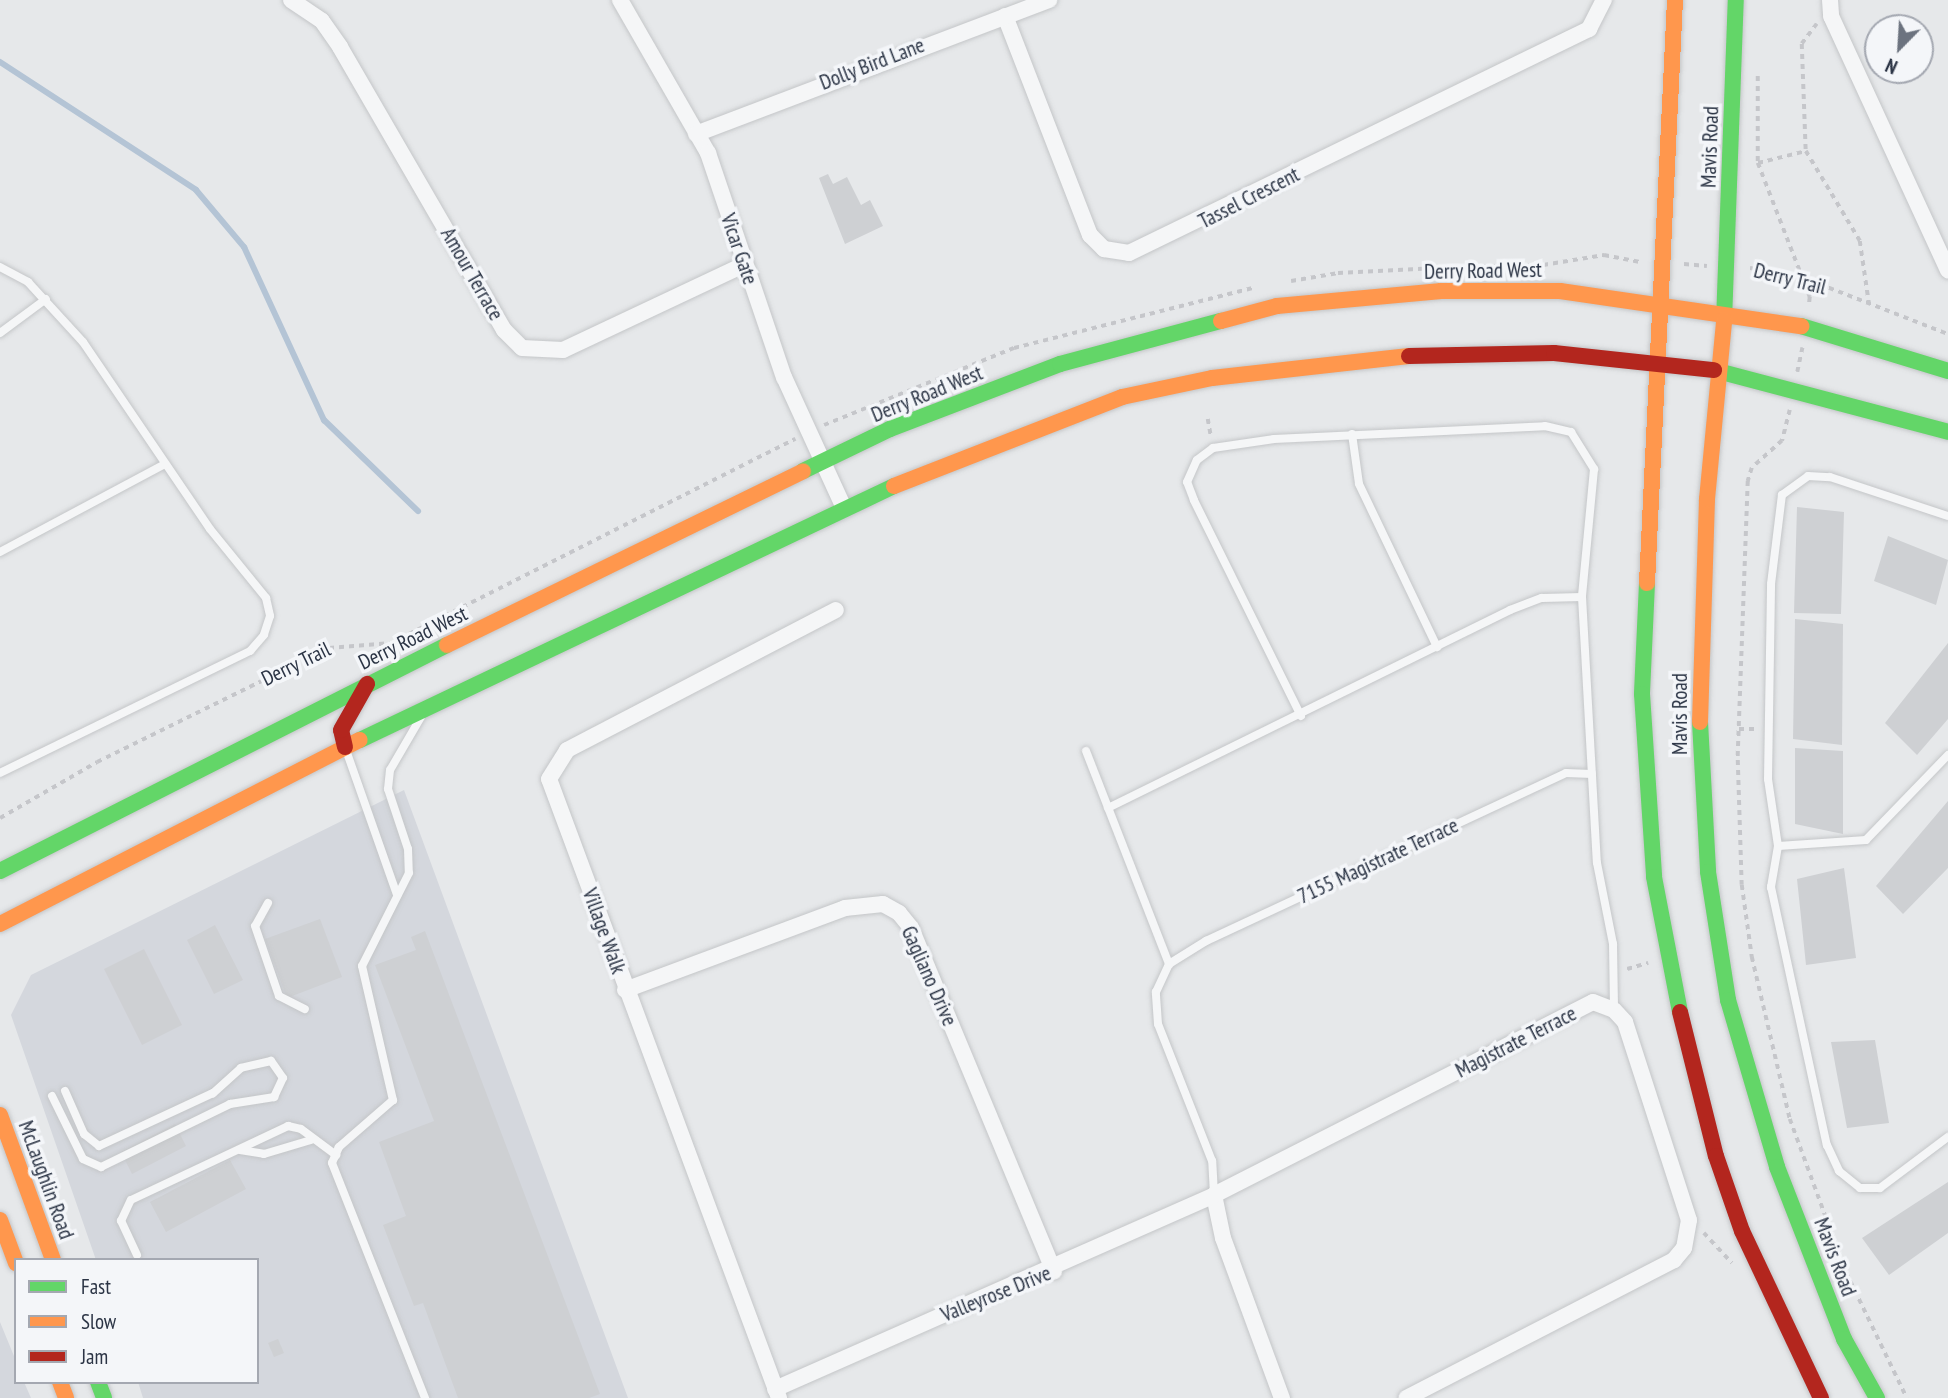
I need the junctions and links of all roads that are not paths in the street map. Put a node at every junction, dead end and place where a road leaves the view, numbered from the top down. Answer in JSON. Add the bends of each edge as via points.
{"nodes":[{"id":1,"x":291,"y":0,"type":"edge"},
{"id":2,"x":620,"y":0,"type":"edge"},
{"id":3,"x":1049,"y":0,"type":"edge"},
{"id":4,"x":1604,"y":0,"type":"edge"},
{"id":5,"x":1675,"y":0,"type":"edge"},
{"id":6,"x":1736,"y":0,"type":"edge"},
{"id":7,"x":1830,"y":8,"type":"edge"},
{"id":8,"x":1005,"y":16,"type":"junction"},
{"id":9,"x":696,"y":134,"type":"junction"},
{"id":10,"x":744,"y":265,"type":"junction"},
{"id":11,"x":0,"y":267,"type":"edge"},
{"id":12,"x":1948,"y":270,"type":"edge"},
{"id":13,"x":47,"y":299,"type":"junction"},
{"id":14,"x":1661,"y":305,"type":"junction"},
{"id":15,"x":1724,"y":314,"type":"junction"},
{"id":16,"x":0,"y":333,"type":"edge"},
{"id":17,"x":1656,"y":362,"type":"junction"},
{"id":18,"x":1721,"y":371,"type":"junction"},
{"id":19,"x":1948,"y":371,"type":"edge"},
{"id":20,"x":1948,"y":432,"type":"edge"},
{"id":21,"x":1352,"y":434,"type":"junction"},
{"id":22,"x":822,"y":461,"type":"junction"},
{"id":23,"x":165,"y":464,"type":"junction"},
{"id":24,"x":843,"y":506,"type":"junction"},
{"id":25,"x":1948,"y":516,"type":"edge"},
{"id":26,"x":0,"y":552,"type":"edge"},
{"id":27,"x":1582,"y":597,"type":"junction"},
{"id":28,"x":836,"y":610,"type":"dead end"},
{"id":29,"x":1437,"y":647,"type":"junction"},
{"id":30,"x":367,"y":684,"type":"junction"},
{"id":31,"x":426,"y":708,"type":"junction"},
{"id":32,"x":1301,"y":716,"type":"junction"},
{"id":33,"x":345,"y":747,"type":"junction"},
{"id":34,"x":1086,"y":751,"type":"dead end"},
{"id":35,"x":1948,"y":755,"type":"edge"},
{"id":36,"x":0,"y":773,"type":"edge"},
{"id":37,"x":1592,"y":774,"type":"junction"},
{"id":38,"x":1108,"y":808,"type":"junction"},
{"id":39,"x":1778,"y":846,"type":"junction"},
{"id":40,"x":0,"y":853,"type":"edge"},
{"id":41,"x":34,"y":855,"type":"junction"},
{"id":42,"x":0,"y":871,"type":"edge"},
{"id":43,"x":397,"y":895,"type":"junction"},
{"id":44,"x":268,"y":902,"type":"dead end"},
{"id":45,"x":0,"y":924,"type":"edge"},
{"id":46,"x":1169,"y":964,"type":"junction"},
{"id":47,"x":625,"y":990,"type":"junction"},
{"id":48,"x":305,"y":1009,"type":"dead end"},
{"id":49,"x":1614,"y":1010,"type":"junction"},
{"id":50,"x":65,"y":1091,"type":"dead end"},
{"id":51,"x":52,"y":1096,"type":"dead end"},
{"id":52,"x":0,"y":1115,"type":"edge"},
{"id":53,"x":1948,"y":1137,"type":"edge"},
{"id":54,"x":311,"y":1140,"type":"junction"},
{"id":55,"x":238,"y":1150,"type":"junction"},
{"id":56,"x":335,"y":1155,"type":"junction"},
{"id":57,"x":1214,"y":1195,"type":"junction"},
{"id":58,"x":0,"y":1220,"type":"edge"},
{"id":59,"x":3,"y":1239,"type":"edge"},
{"id":60,"x":137,"y":1255,"type":"dead end"},
{"id":61,"x":52,"y":1258,"type":"edge"},
{"id":62,"x":14,"y":1259,"type":"edge"},
{"id":63,"x":1054,"y":1271,"type":"junction"},
{"id":64,"x":777,"y":1394,"type":"edge"},
{"id":65,"x":425,"y":1398,"type":"edge"},
{"id":66,"x":1282,"y":1398,"type":"edge"},
{"id":67,"x":1407,"y":1398,"type":"edge"},
{"id":68,"x":1821,"y":1398,"type":"edge"},
{"id":69,"x":1877,"y":1398,"type":"edge"}],
"edges":[{"from":1,"to":10,"type":"street","name":"Amour Terrace","via":[[322,21],[340,47],[504,330],[522,348],[562,350]]},
{"from":2,"to":9,"type":"street","name":"Vicar Gate"},
{"from":3,"to":8,"type":"street","name":"Dolly Bird Lane"},
{"from":4,"to":8,"type":"street","name":"Tassel Crescent","via":[[1589,29],[1129,253],[1104,249],[1090,235]]},
{"from":5,"to":14,"type":"main road","name":"Mavis Road"},
{"from":6,"to":15,"type":"main road","name":"Mavis Road"},
{"from":7,"to":12,"type":"street"},
{"from":8,"to":9,"type":"street","name":"Dolly Bird Lane"},
{"from":9,"to":10,"type":"street","name":"Vicar Gate","via":[[714,169]]},
{"from":10,"to":22,"type":"street","name":"Vicar Gate","via":[[784,377]]},
{"from":11,"to":13,"type":"lane"},
{"from":13,"to":16,"type":"lane"},
{"from":13,"to":23,"type":"lane","via":[[83,342]]},
{"from":14,"to":15,"type":"main road","name":"Derry Road West"},
{"from":14,"to":17,"type":"main road","name":"Mavis Road"},
{"from":14,"to":22,"type":"main road","name":"Derry Road West","via":[[1560,291],[1441,291],[1278,306],[1060,365],[890,429]]},
{"from":15,"to":18,"type":"main road","name":"Mavis Road"},
{"from":15,"to":19,"type":"main road","name":"Derry Road West","via":[[1805,327]]},
{"from":17,"to":18,"type":"main road"},
{"from":17,"to":24,"type":"main road","via":[[1554,353],[1386,356],[1212,378],[1061,417]]},
{"from":17,"to":68,"type":"main road","name":"Mavis Road","via":[[1642,694],[1654,877],[1668,959],[1720,1169],[1742,1231]]},
{"from":18,"to":20,"type":"main road"},
{"from":18,"to":69,"type":"main road","name":"Mavis Road","via":[[1707,499],[1699,697],[1708,872],[1728,1000],[1777,1167],[1844,1339]]},
{"from":21,"to":27,"type":"lane","via":[[1545,426],[1571,432],[1594,469]]},
{"from":21,"to":29,"type":"lane","via":[[1359,484]]},
{"from":21,"to":32,"type":"lane","via":[[1213,448],[1197,460],[1187,482]]},
{"from":22,"to":24,"type":"street","name":"Vicar Gate"},
{"from":22,"to":30,"type":"main road","name":"Derry Road West"},
{"from":23,"to":26,"type":"lane"},
{"from":23,"to":36,"type":"lane","via":[[266,598],[270,616],[264,635],[250,651]]},
{"from":24,"to":31,"type":"main road"},
{"from":25,"to":39,"type":"lane","via":[[1830,477],[1808,476],[1782,495],[1771,584],[1768,779]]},
{"from":27,"to":29,"type":"lane","via":[[1542,598]]},
{"from":27,"to":37,"type":"lane"},
{"from":28,"to":47,"type":"street","name":"Village Walk","via":[[579,744],[555,762],[549,779]]},
{"from":29,"to":32,"type":"lane"},
{"from":30,"to":33,"type":"main road","via":[[341,730]]},
{"from":30,"to":41,"type":"main road","name":"Derry Road West"},
{"from":31,"to":33,"type":"main road"},
{"from":31,"to":43,"type":"lane","via":[[390,770],[391,807],[408,849],[409,873]]},
{"from":32,"to":38,"type":"lane"},
{"from":33,"to":43,"type":"lane"},
{"from":33,"to":45,"type":"main road"},
{"from":34,"to":38,"type":"lane"},
{"from":35,"to":39,"type":"lane","via":[[1866,840]]},
{"from":37,"to":46,"type":"lane","name":"7155 Magistrate Terrace","via":[[1566,773],[1206,941]]},
{"from":37,"to":49,"type":"lane","via":[[1597,863],[1614,944]]},
{"from":38,"to":46,"type":"lane"},
{"from":39,"to":53,"type":"lane","via":[[1771,887],[1787,976],[1827,1145],[1839,1171],[1860,1188],[1880,1188]]},
{"from":40,"to":41,"type":"main road"},
{"from":41,"to":42,"type":"main road","name":"Derry Road West"},
{"from":43,"to":56,"type":"lane","via":[[362,966],[393,1100]]},
{"from":44,"to":48,"type":"lane","via":[[256,926],[279,996]]},
{"from":46,"to":57,"type":"lane","via":[[1156,992],[1158,1024],[1212,1161]]},
{"from":47,"to":63,"type":"street","name":"Gagliano Drive","via":[[845,908],[883,904],[899,913],[911,928]]},
{"from":47,"to":64,"type":"street","name":"Village Walk"},
{"from":49,"to":57,"type":"street","name":"Magistrate Terrace","via":[[1593,1002]]},
{"from":49,"to":67,"type":"street","via":[[1625,1022],[1689,1220],[1690,1236],[1674,1260]]},
{"from":50,"to":51,"type":"lane","via":[[84,1135],[99,1146],[213,1093],[241,1068],[271,1061],[283,1078],[274,1097],[230,1104],[101,1167],[83,1159]]},
{"from":52,"to":61,"type":"main road","name":"McLaughlin Road"},
{"from":54,"to":55,"type":"lane","via":[[264,1154]]},
{"from":54,"to":55,"type":"lane","via":[[301,1129],[288,1126]]},
{"from":54,"to":56,"type":"lane"},
{"from":55,"to":60,"type":"lane","via":[[131,1200],[121,1222]]},
{"from":56,"to":65,"type":"lane","via":[[332,1163]]},
{"from":57,"to":63,"type":"street","name":"Valleyrose Drive"},
{"from":57,"to":66,"type":"street","via":[[1223,1238]]},
{"from":58,"to":59,"type":"main road"},
{"from":59,"to":62,"type":"main road"},
{"from":63,"to":64,"type":"street","name":"Valleyrose Drive"}]}
